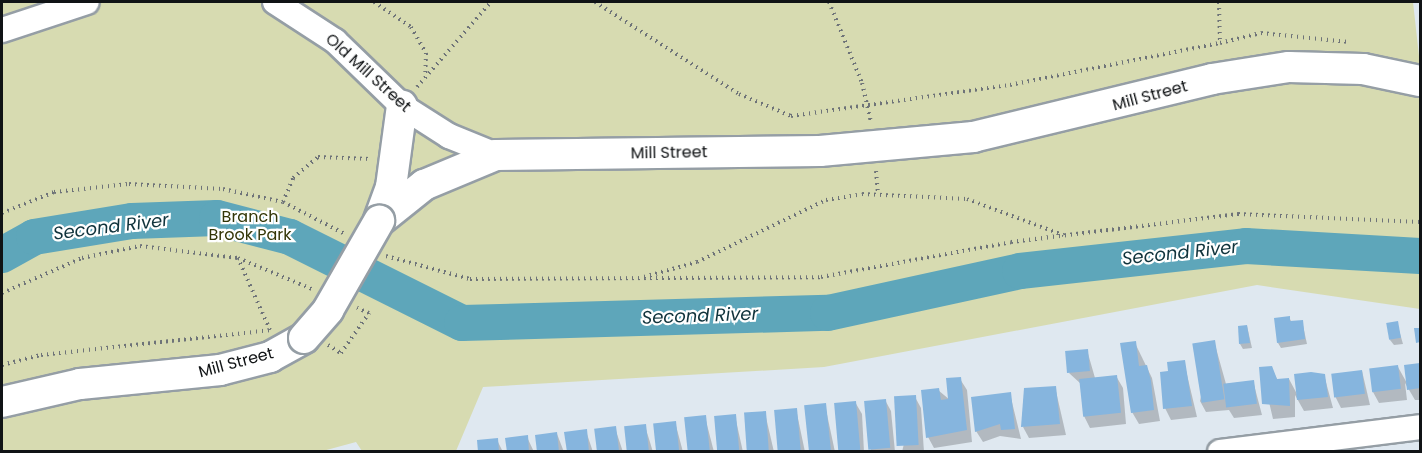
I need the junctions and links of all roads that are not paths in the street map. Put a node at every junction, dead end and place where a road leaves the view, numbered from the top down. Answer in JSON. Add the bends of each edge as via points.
{"nodes":[{"id":1,"x":87,"y":2,"type":"edge"},
{"id":2,"x":275,"y":2,"type":"edge"},
{"id":3,"x":2,"y":30,"type":"edge"},
{"id":4,"x":1420,"y":81,"type":"edge"},
{"id":5,"x":402,"y":106,"type":"junction"},
{"id":6,"x":496,"y":155,"type":"junction"},
{"id":7,"x":378,"y":221,"type":"junction"},
{"id":8,"x":2,"y":402,"type":"edge"},
{"id":9,"x":1420,"y":427,"type":"edge"},
{"id":10,"x":1325,"y":446,"type":"edge"},
{"id":11,"x":1220,"y":452,"type":"edge"}],
"edges":[{"from":1,"to":3,"type":"street"},
{"from":2,"to":5,"type":"street","name":"Old Mill Street","via":[[335,41]]},
{"from":4,"to":6,"type":"street","name":"Mill Street","via":[[1363,69],[1289,67],[1212,79],[973,137],[873,146]]},
{"from":5,"to":6,"type":"street","name":"Old Mill Street","via":[[449,136]]},
{"from":5,"to":7,"type":"street","via":[[391,187]]},
{"from":6,"to":7,"type":"street","name":"Mill Street","via":[[424,185]]},
{"from":7,"to":8,"type":"street","name":"Mill Street","bridge":true,"via":[[328,310],[304,338],[270,357],[220,370],[80,384]]},
{"from":9,"to":10,"type":"street"},
{"from":10,"to":11,"type":"street"}]}
